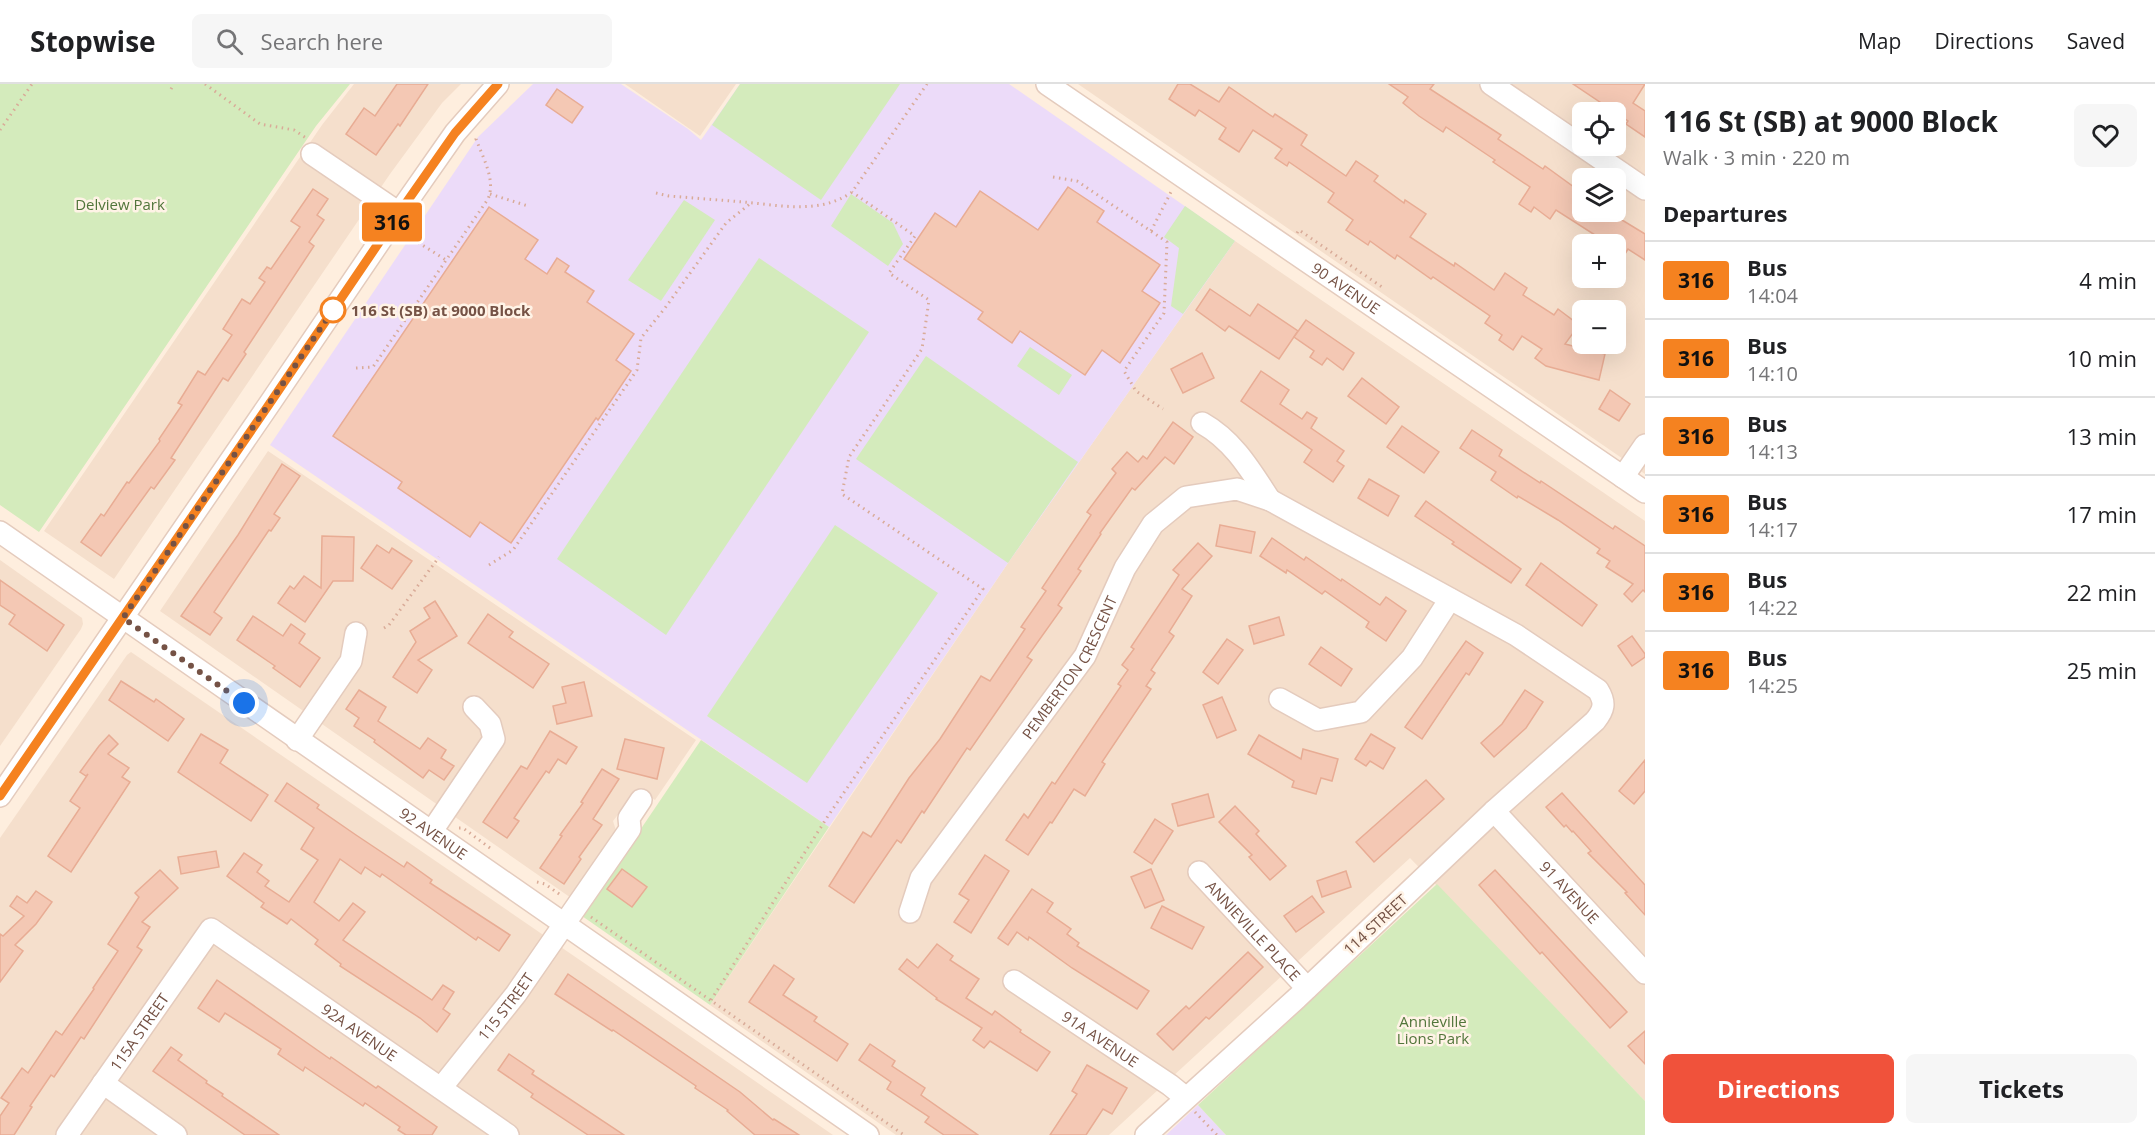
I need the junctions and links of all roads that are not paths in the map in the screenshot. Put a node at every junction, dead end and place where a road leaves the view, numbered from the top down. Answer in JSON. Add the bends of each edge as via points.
{"nodes":[{"id":1,"x":498,"y":84,"type":"edge"},
{"id":2,"x":1047,"y":84,"type":"edge"},
{"id":3,"x":1491,"y":84,"type":"edge"},
{"id":4,"x":312,"y":148,"type":"road end"},
{"id":5,"x":1645,"y":189,"type":"edge"},
{"id":6,"x":399,"y":213,"type":"junction"},
{"id":7,"x":1203,"y":423,"type":"dead end"},
{"id":8,"x":1645,"y":444,"type":"edge"},
{"id":9,"x":1623,"y":477,"type":"junction"},
{"id":10,"x":1645,"y":492,"type":"edge"},
{"id":11,"x":1270,"y":500,"type":"junction"},
{"id":12,"x":0,"y":532,"type":"edge"},
{"id":13,"x":1450,"y":599,"type":"junction"},
{"id":14,"x":123,"y":618,"type":"junction"},
{"id":15,"x":356,"y":633,"type":"dead end"},
{"id":16,"x":1280,"y":699,"type":"dead end"},
{"id":17,"x":474,"y":707,"type":"dead end"},
{"id":18,"x":1603,"y":712,"type":"joint"},
{"id":19,"x":297,"y":740,"type":"junction"},
{"id":20,"x":0,"y":796,"type":"edge"},
{"id":21,"x":641,"y":800,"type":"dead end"},
{"id":22,"x":1494,"y":811,"type":"junction"},
{"id":23,"x":432,"y":831,"type":"junction"},
{"id":24,"x":1200,"y":872,"type":"dead end"},
{"id":25,"x":910,"y":912,"type":"dead end"},
{"id":26,"x":565,"y":924,"type":"junction"},
{"id":27,"x":211,"y":929,"type":"joint"},
{"id":28,"x":1645,"y":973,"type":"edge"},
{"id":29,"x":1014,"y":981,"type":"dead end"},
{"id":30,"x":1307,"y":988,"type":"junction"},
{"id":31,"x":103,"y":1083,"type":"junction"},
{"id":32,"x":441,"y":1088,"type":"junction"},
{"id":33,"x":1190,"y":1104,"type":"junction"},
{"id":34,"x":67,"y":1135,"type":"edge"},
{"id":35,"x":176,"y":1135,"type":"edge"},
{"id":36,"x":508,"y":1135,"type":"edge"},
{"id":37,"x":868,"y":1135,"type":"edge"},
{"id":38,"x":1146,"y":1135,"type":"edge"}],
"edges":[{"from":1,"to":6,"type":"street","via":[[455,133]]},
{"from":2,"to":9,"type":"street","name":"90 AVENUE"},
{"from":3,"to":5,"type":"street"},
{"from":4,"to":6,"type":"street"},
{"from":6,"to":14,"type":"street"},
{"from":7,"to":11,"type":"street","name":"PEMBERTON CRESCENT","via":[[1239,453]]},
{"from":8,"to":9,"type":"street"},
{"from":9,"to":10,"type":"street","name":"90 AVENUE"},
{"from":11,"to":13,"type":"street","name":"PEMBERTON CRESCENT"},
{"from":11,"to":25,"type":"street","name":"PEMBERTON CRESCENT","via":[[1237,489],[1186,497],[1154,524],[1125,568],[1085,656],[921,878]]},
{"from":12,"to":14,"type":"street","name":"92 AVENUE"},
{"from":13,"to":16,"type":"street","via":[[1412,658],[1361,712],[1318,720]]},
{"from":13,"to":18,"type":"street","name":"PEMBERTON CRESCENT","via":[[1516,635],[1598,690]]},
{"from":14,"to":19,"type":"street","name":"92 AVENUE"},
{"from":14,"to":20,"type":"street"},
{"from":15,"to":19,"type":"street","via":[[351,661]]},
{"from":17,"to":23,"type":"street","via":[[490,724],[494,739]]},
{"from":18,"to":22,"type":"street","name":"114 STREET"},
{"from":19,"to":23,"type":"street","name":"92 AVENUE"},
{"from":21,"to":26,"type":"street","name":"115 STREET","via":[[629,818],[630,829]]},
{"from":22,"to":28,"type":"street","name":"91 AVENUE"},
{"from":22,"to":30,"type":"street","name":"114 STREET"},
{"from":23,"to":26,"type":"street","name":"92 AVENUE"},
{"from":24,"to":30,"type":"street","name":"ANNIEVILLE PLACE"},
{"from":26,"to":32,"type":"street","name":"115 STREET","via":[[516,994]]},
{"from":26,"to":37,"type":"street","name":"92 AVENUE"},
{"from":27,"to":31,"type":"street","name":"115A STREET"},
{"from":27,"to":32,"type":"street","name":"92A AVENUE"},
{"from":29,"to":33,"type":"street","name":"91A AVENUE","via":[[1170,1085]]},
{"from":30,"to":33,"type":"street","name":"114 STREET"},
{"from":31,"to":34,"type":"street","name":"115A STREET"},
{"from":31,"to":35,"type":"street"},
{"from":32,"to":36,"type":"street","name":"92A AVENUE"},
{"from":33,"to":38,"type":"street","name":"114 STREET"}]}
